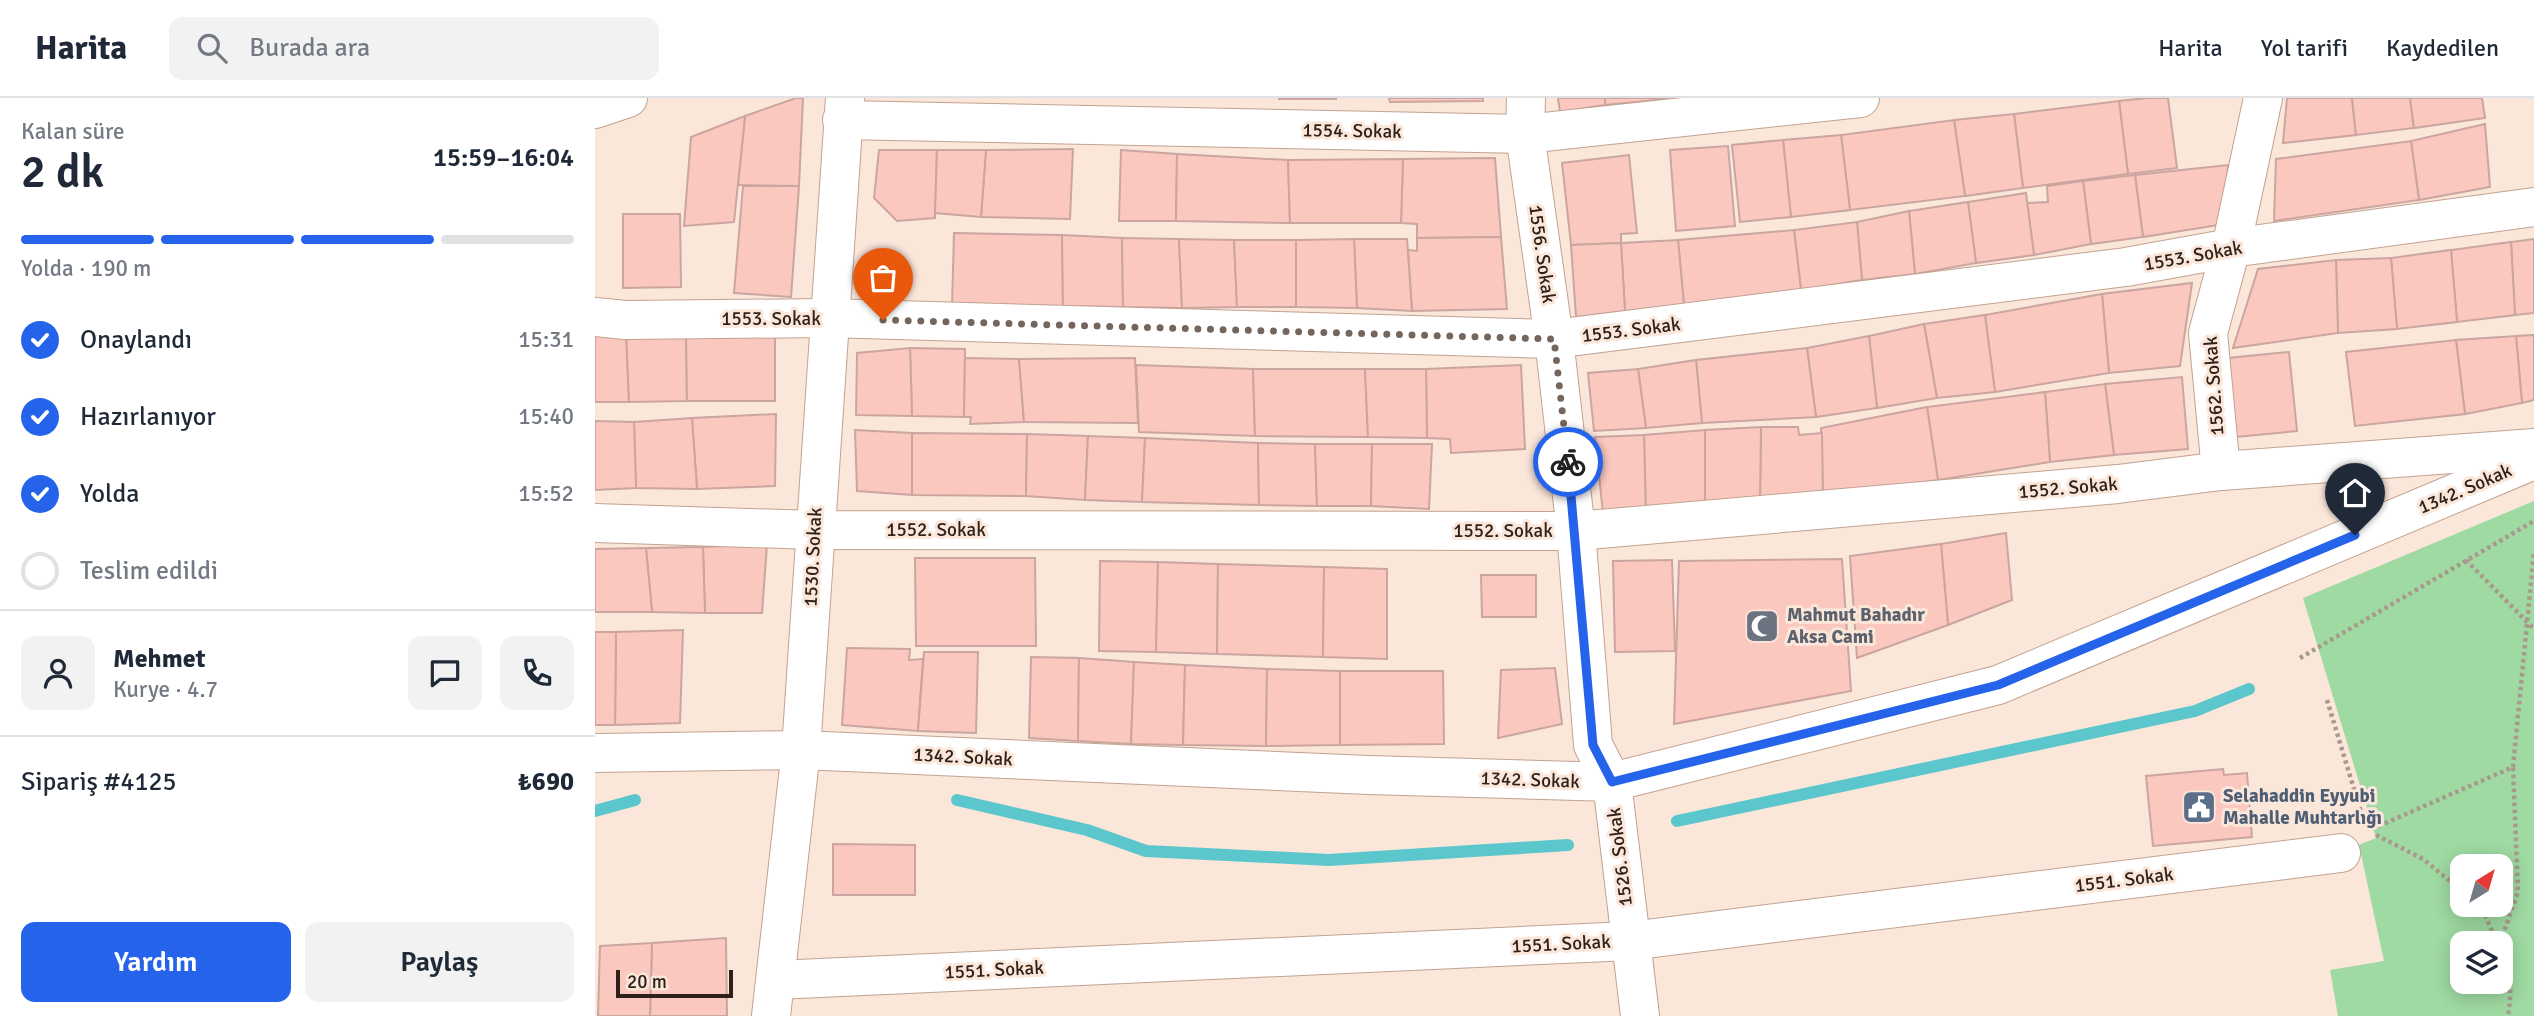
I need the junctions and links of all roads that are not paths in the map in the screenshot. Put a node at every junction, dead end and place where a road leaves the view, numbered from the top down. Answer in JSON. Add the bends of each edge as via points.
{"nodes":[{"id":1,"x":628,"y":98,"type":"edge"},
{"id":2,"x":1860,"y":98,"type":"edge"},
{"id":3,"x":2263,"y":98,"type":"edge"},
{"id":4,"x":595,"y":109,"type":"edge"},
{"id":5,"x":843,"y":109,"type":"edge"},
{"id":6,"x":1526,"y":116,"type":"edge"},
{"id":7,"x":2534,"y":207,"type":"edge"},
{"id":8,"x":2231,"y":248,"type":"junction"},
{"id":9,"x":595,"y":317,"type":"edge"},
{"id":10,"x":827,"y":318,"type":"junction"},
{"id":11,"x":1554,"y":339,"type":"junction"},
{"id":12,"x":2534,"y":448,"type":"edge"},
{"id":13,"x":2534,"y":460,"type":"edge"},
{"id":14,"x":2221,"y":471,"type":"junction"},
{"id":15,"x":595,"y":523,"type":"edge"},
{"id":16,"x":814,"y":530,"type":"junction"},
{"id":17,"x":1576,"y":531,"type":"junction"},
{"id":18,"x":801,"y":750,"type":"junction"},
{"id":19,"x":595,"y":752,"type":"edge"},
{"id":20,"x":1612,"y":782,"type":"junction"},
{"id":21,"x":2354,"y":842,"type":"road end"},
{"id":22,"x":1630,"y":941,"type":"junction"},
{"id":23,"x":773,"y":998,"type":"edge"},
{"id":24,"x":1640,"y":1016,"type":"edge"}],
"edges":[{"from":1,"to":4,"type":"street"},
{"from":2,"to":6,"type":"street","name":"1554. Sokak"},
{"from":3,"to":8,"type":"street","name":"1562. Sokak"},
{"from":5,"to":6,"type":"street","name":"1554. Sokak"},
{"from":5,"to":10,"type":"street","name":"1530. Sokak"},
{"from":6,"to":11,"type":"street","name":"1556. Sokak"},
{"from":7,"to":8,"type":"street","name":"1553. Sokak"},
{"from":8,"to":11,"type":"street","name":"1553. Sokak","via":[[2126,267]]},
{"from":8,"to":14,"type":"street","name":"1562. Sokak","via":[[2208,332]]},
{"from":9,"to":10,"type":"street","name":"1553. Sokak"},
{"from":10,"to":11,"type":"street","name":"1553. Sokak"},
{"from":10,"to":16,"type":"street","name":"1530. Sokak"},
{"from":11,"to":17,"type":"street","name":"1556. Sokak"},
{"from":12,"to":14,"type":"street","name":"1552. Sokak"},
{"from":13,"to":20,"type":"street","name":"1342. Sokak","via":[[1998,685]]},
{"from":14,"to":17,"type":"street","name":"1552. Sokak"},
{"from":15,"to":16,"type":"street","name":"1552. Sokak"},
{"from":16,"to":17,"type":"street","name":"1552. Sokak"},
{"from":16,"to":18,"type":"street","name":"1530. Sokak"},
{"from":17,"to":20,"type":"street","name":"1556. Sokak","via":[[1593,745]]},
{"from":18,"to":19,"type":"street","name":"1342. Sokak"},
{"from":18,"to":20,"type":"street","name":"1342. Sokak"},
{"from":18,"to":23,"type":"street","name":"1530. Sokak"},
{"from":20,"to":22,"type":"street","name":"1526. Sokak"},
{"from":21,"to":22,"type":"street","name":"1551. Sokak"},
{"from":22,"to":23,"type":"street","name":"1551. Sokak"},
{"from":22,"to":24,"type":"street","name":"1526. Sokak"}]}
